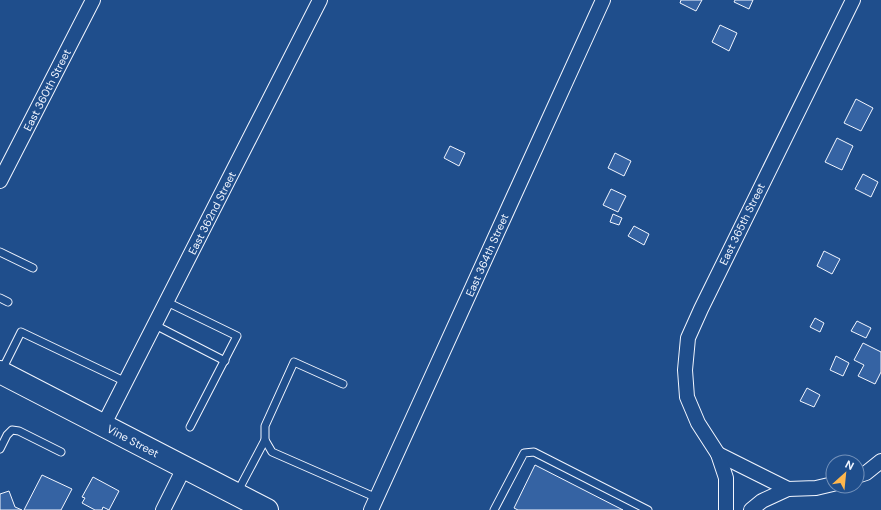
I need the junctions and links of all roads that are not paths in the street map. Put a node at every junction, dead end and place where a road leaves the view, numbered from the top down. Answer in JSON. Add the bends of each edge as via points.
{"nodes":[{"id":1,"x":93,"y":0,"type":"edge"},
{"id":2,"x":320,"y":0,"type":"edge"},
{"id":3,"x":603,"y":0,"type":"edge"},
{"id":4,"x":853,"y":0,"type":"edge"},
{"id":5,"x":0,"y":181,"type":"edge"},
{"id":6,"x":0,"y":252,"type":"edge"},
{"id":7,"x":33,"y":268,"type":"dead end"},
{"id":8,"x":0,"y":298,"type":"edge"},
{"id":9,"x":8,"y":302,"type":"dead end"},
{"id":10,"x":167,"y":302,"type":"junction"},
{"id":11,"x":155,"y":325,"type":"junction"},
{"id":12,"x":224,"y":361,"type":"junction"},
{"id":13,"x":0,"y":372,"type":"edge"},
{"id":14,"x":126,"y":382,"type":"junction"},
{"id":15,"x":343,"y":384,"type":"dead end"},
{"id":16,"x":104,"y":426,"type":"junction"},
{"id":17,"x":190,"y":427,"type":"dead end"},
{"id":18,"x":265,"y":440,"type":"junction"},
{"id":19,"x":0,"y":449,"type":"edge"},
{"id":20,"x":61,"y":452,"type":"dead end"},
{"id":21,"x":718,"y":454,"type":"junction"},
{"id":22,"x":881,"y":461,"type":"edge"},
{"id":23,"x":184,"y":468,"type":"junction"},
{"id":24,"x":865,"y":473,"type":"edge"},
{"id":25,"x":825,"y":486,"type":"edge"},
{"id":26,"x":788,"y":489,"type":"junction"},
{"id":27,"x":236,"y":495,"type":"junction"},
{"id":28,"x":374,"y":504,"type":"edge"},
{"id":29,"x":163,"y":510,"type":"edge"},
{"id":30,"x":267,"y":510,"type":"edge"},
{"id":31,"x":494,"y":510,"type":"edge"},
{"id":32,"x":648,"y":510,"type":"edge"},
{"id":33,"x":726,"y":510,"type":"edge"},
{"id":34,"x":750,"y":510,"type":"edge"}],
"edges":[{"from":1,"to":5,"type":"street","name":"East 360th Street"},
{"from":2,"to":10,"type":"street","name":"East 362nd Street"},
{"from":3,"to":28,"type":"street","name":"East 364th Street"},
{"from":4,"to":21,"type":"street","name":"East 365th Street","via":[[688,338],[688,397],[698,423]]},
{"from":6,"to":7,"type":"lane"},
{"from":8,"to":9,"type":"lane"},
{"from":10,"to":11,"type":"street","name":"East 362nd Street"},
{"from":10,"to":12,"type":"lane","via":[[237,336]]},
{"from":11,"to":12,"type":"lane"},
{"from":11,"to":14,"type":"street","name":"East 362nd Street"},
{"from":12,"to":17,"type":"lane"},
{"from":13,"to":14,"type":"lane","via":[[21,332]]},
{"from":13,"to":16,"type":"main road","name":"Vine Street"},
{"from":14,"to":16,"type":"street","name":"East 362nd Street"},
{"from":15,"to":18,"type":"lane","via":[[294,362],[265,426]]},
{"from":16,"to":23,"type":"main road","name":"Vine Street"},
{"from":18,"to":27,"type":"lane"},
{"from":18,"to":28,"type":"lane","via":[[272,452]]},
{"from":19,"to":20,"type":"lane","via":[[12,430]]},
{"from":21,"to":26,"type":"street"},
{"from":21,"to":33,"type":"street","name":"East 365th Street","via":[[726,478]]},
{"from":22,"to":24,"type":"street"},
{"from":23,"to":27,"type":"main road","name":"Vine Street"},
{"from":23,"to":29,"type":"street"},
{"from":25,"to":26,"type":"street"},
{"from":26,"to":34,"type":"street","via":[[762,501]]},
{"from":27,"to":30,"type":"main road","name":"Vine Street"},
{"from":31,"to":32,"type":"lane","via":[[524,453],[534,452]]}]}
